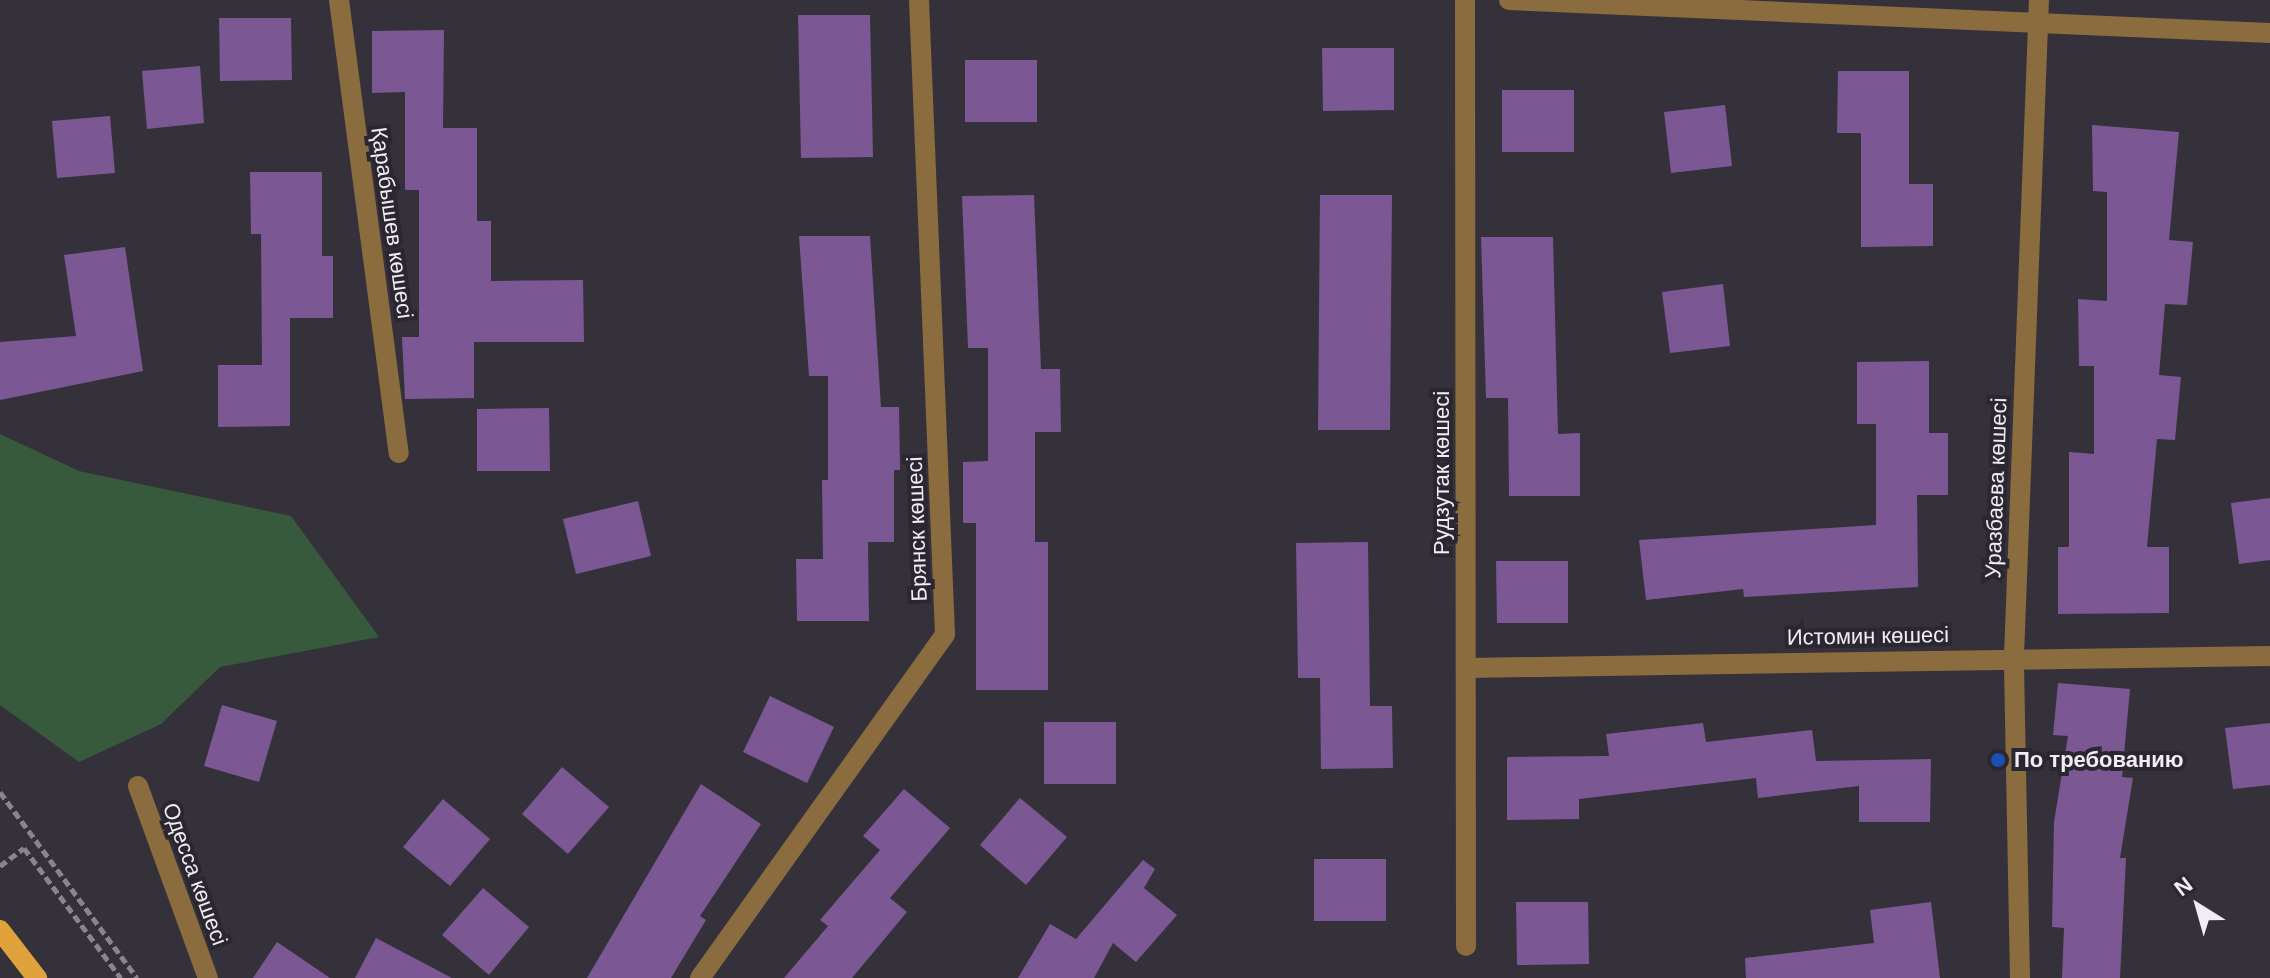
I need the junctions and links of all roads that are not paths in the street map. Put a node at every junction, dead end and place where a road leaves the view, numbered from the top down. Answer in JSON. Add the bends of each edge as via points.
{"nodes":[{"id":1,"x":339,"y":0,"type":"edge"},
{"id":2,"x":919,"y":0,"type":"edge"},
{"id":3,"x":1465,"y":0,"type":"edge"},
{"id":4,"x":1509,"y":0,"type":"edge"},
{"id":5,"x":2039,"y":0,"type":"edge"},
{"id":6,"x":2039,"y":24,"type":"junction"},
{"id":7,"x":2270,"y":33,"type":"edge"},
{"id":8,"x":399,"y":453,"type":"dead end"},
{"id":9,"x":2014,"y":656,"type":"junction"},
{"id":10,"x":2270,"y":656,"type":"edge"},
{"id":11,"x":1466,"y":668,"type":"junction"},
{"id":12,"x":138,"y":786,"type":"dead end"},
{"id":13,"x":0,"y":930,"type":"edge"},
{"id":14,"x":1466,"y":946,"type":"dead end"},
{"id":15,"x":37,"y":978,"type":"edge"},
{"id":16,"x":208,"y":978,"type":"edge"},
{"id":17,"x":700,"y":978,"type":"edge"},
{"id":18,"x":2020,"y":978,"type":"edge"}],
"edges":[{"from":1,"to":8,"type":"street","name":"Қарабышев көшесі"},
{"from":2,"to":17,"type":"street","name":"Брянск көшесі","via":[[945,634]]},
{"from":3,"to":11,"type":"street","name":"Рудзутак көшесі"},
{"from":4,"to":6,"type":"street"},
{"from":5,"to":6,"type":"street","name":"Уразбаева көшесі"},
{"from":6,"to":7,"type":"street"},
{"from":6,"to":9,"type":"street","name":"Уразбаева көшесі"},
{"from":9,"to":10,"type":"street","name":"Истомин көшесі"},
{"from":9,"to":11,"type":"street","name":"Истомин көшесі"},
{"from":9,"to":18,"type":"street","name":"Уразбаева көшесі"},
{"from":11,"to":14,"type":"street","name":"Рудзутак көшесі"},
{"from":12,"to":16,"type":"street","name":"Одесса көшесі"},
{"from":13,"to":15,"type":"main road"}]}
